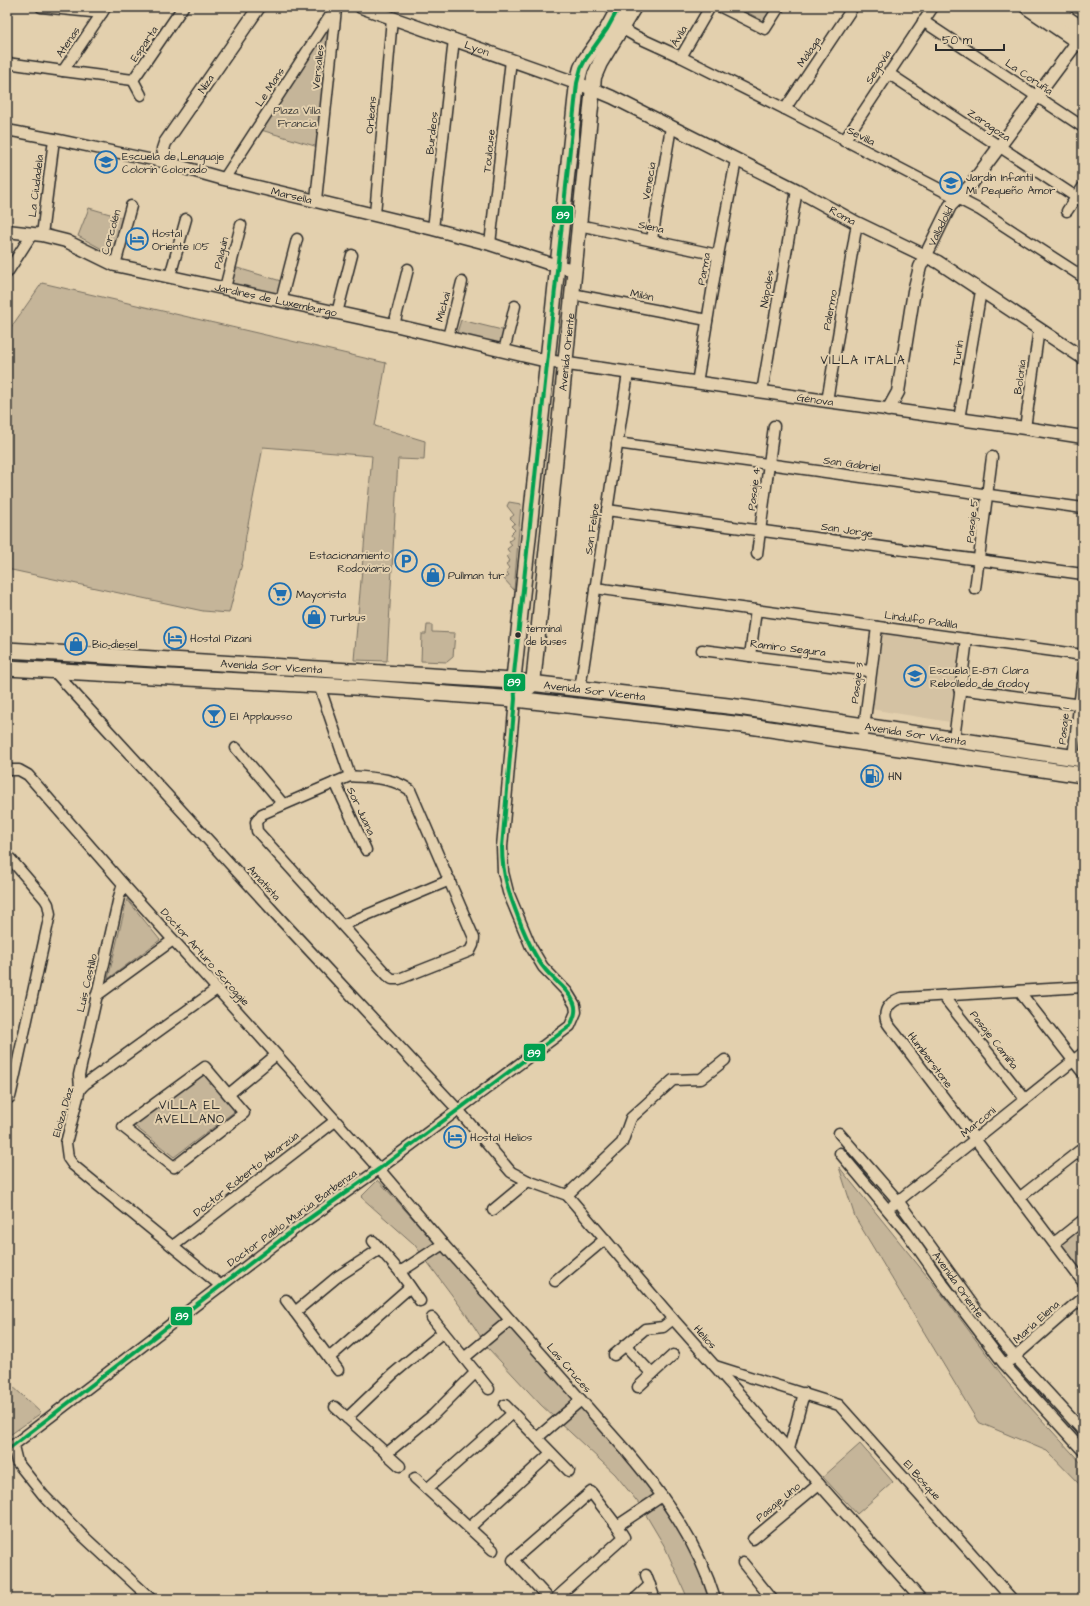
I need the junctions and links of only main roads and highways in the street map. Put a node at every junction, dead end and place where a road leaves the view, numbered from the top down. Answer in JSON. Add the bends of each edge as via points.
{"nodes":[{"id":1,"x":619,"y":7,"type":"edge"},
{"id":2,"x":634,"y":7,"type":"edge"},
{"id":3,"x":1026,"y":7,"type":"edge"},
{"id":4,"x":1050,"y":7,"type":"edge"},
{"id":5,"x":1082,"y":38,"type":"edge"},
{"id":6,"x":533,"y":493,"type":"junction"},
{"id":7,"x":551,"y":503,"type":"junction"},
{"id":8,"x":521,"y":608,"type":"junction"},
{"id":9,"x":540,"y":608,"type":"junction"},
{"id":10,"x":7,"y":650,"type":"edge"},
{"id":11,"x":115,"y":657,"type":"junction"},
{"id":12,"x":7,"y":668,"type":"edge"},
{"id":13,"x":348,"y":671,"type":"junction"},
{"id":14,"x":90,"y":672,"type":"junction"},
{"id":15,"x":513,"y":681,"type":"junction"},
{"id":16,"x":533,"y":684,"type":"junction"},
{"id":17,"x":335,"y":686,"type":"junction"},
{"id":18,"x":515,"y":699,"type":"junction"},
{"id":19,"x":1078,"y":758,"type":"edge"},
{"id":20,"x":1083,"y":775,"type":"edge"}],
"edges":[{"from":1,"to":6,"type":"main road","name":"Avenida Oriente","via":[[584,60],[577,83]]},
{"from":2,"to":7,"type":"main road","name":"Avenida Oriente","via":[[596,70],[594,78]]},
{"from":3,"to":5,"type":"main road"},
{"from":4,"to":5,"type":"main road"},
{"from":6,"to":7,"type":"main road","via":[[547,495]]},
{"from":6,"to":8,"type":"main road","name":"Avenida Oriente"},
{"from":7,"to":9,"type":"main road","name":"Avenida Oriente"},
{"from":8,"to":9,"type":"main road"},
{"from":8,"to":15,"type":"main road","name":"Avenida Oriente"},
{"from":9,"to":16,"type":"main road","name":"Avenida Oriente"},
{"from":10,"to":11,"type":"main road","name":"Avenida Sor Vicenta"},
{"from":11,"to":13,"type":"main road","name":"Avenida Sor Vicenta"},
{"from":11,"to":14,"type":"main road","via":[[98,664]]},
{"from":12,"to":14,"type":"main road","name":"Avenida Sor Vicenta"},
{"from":13,"to":15,"type":"main road","name":"Avenida Sor Vicenta"},
{"from":13,"to":17,"type":"main road","via":[[344,679]]},
{"from":14,"to":17,"type":"main road","name":"Avenida Sor Vicenta"},
{"from":15,"to":16,"type":"main road","name":"Avenida Sor Vicenta"},
{"from":15,"to":18,"type":"main road","name":"Avenida Oriente"},
{"from":16,"to":18,"type":"main road"},
{"from":16,"to":19,"type":"main road","name":"Avenida Sor Vicenta","via":[[722,705]]},
{"from":17,"to":18,"type":"main road","name":"Avenida Sor Vicenta"},
{"from":18,"to":20,"type":"main road","name":"Avenida Sor Vicenta","via":[[743,725]]}]}
